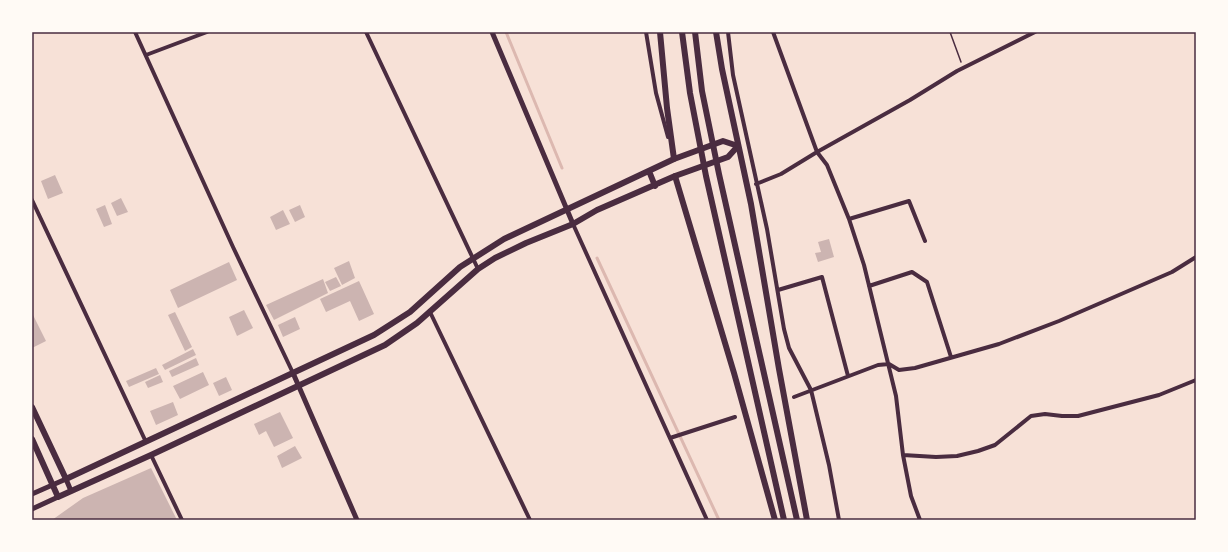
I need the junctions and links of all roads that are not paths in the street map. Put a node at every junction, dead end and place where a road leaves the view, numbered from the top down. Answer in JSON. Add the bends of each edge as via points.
{"nodes":[{"id":1,"x":135,"y":32,"type":"edge"},
{"id":2,"x":207,"y":32,"type":"edge"},
{"id":3,"x":366,"y":32,"type":"edge"},
{"id":4,"x":492,"y":32,"type":"edge"},
{"id":5,"x":646,"y":32,"type":"edge"},
{"id":6,"x":660,"y":32,"type":"edge"},
{"id":7,"x":682,"y":32,"type":"edge"},
{"id":8,"x":695,"y":32,"type":"edge"},
{"id":9,"x":716,"y":32,"type":"edge"},
{"id":10,"x":728,"y":32,"type":"edge"},
{"id":11,"x":773,"y":32,"type":"edge"},
{"id":12,"x":1035,"y":32,"type":"edge"},
{"id":13,"x":146,"y":55,"type":"junction"},
{"id":14,"x":738,"y":146,"type":"junction"},
{"id":15,"x":817,"y":152,"type":"junction"},
{"id":16,"x":674,"y":159,"type":"junction"},
{"id":17,"x":649,"y":171,"type":"junction"},
{"id":18,"x":675,"y":176,"type":"junction"},
{"id":19,"x":756,"y":184,"type":"junction"},
{"id":20,"x":654,"y":186,"type":"junction"},
{"id":21,"x":32,"y":200,"type":"edge"},
{"id":22,"x":568,"y":210,"type":"junction"},
{"id":23,"x":849,"y":219,"type":"junction"},
{"id":24,"x":573,"y":224,"type":"junction"},
{"id":25,"x":925,"y":241,"type":"dead end"},
{"id":26,"x":473,"y":258,"type":"junction"},
{"id":27,"x":1196,"y":258,"type":"edge"},
{"id":28,"x":478,"y":269,"type":"junction"},
{"id":29,"x":869,"y":286,"type":"junction"},
{"id":30,"x":778,"y":290,"type":"junction"},
{"id":31,"x":430,"y":312,"type":"junction"},
{"id":32,"x":951,"y":357,"type":"junction"},
{"id":33,"x":889,"y":364,"type":"junction"},
{"id":34,"x":293,"y":374,"type":"junction"},
{"id":35,"x":848,"y":376,"type":"junction"},
{"id":36,"x":1196,"y":380,"type":"edge"},
{"id":37,"x":298,"y":386,"type":"junction"},
{"id":38,"x":811,"y":390,"type":"junction"},
{"id":39,"x":794,"y":397,"type":"dead end"},
{"id":40,"x":32,"y":407,"type":"edge"},
{"id":41,"x":735,"y":417,"type":"dead end"},
{"id":42,"x":670,"y":438,"type":"junction"},
{"id":43,"x":32,"y":439,"type":"edge"},
{"id":44,"x":146,"y":442,"type":"junction"},
{"id":45,"x":151,"y":455,"type":"junction"},
{"id":46,"x":903,"y":455,"type":"junction"},
{"id":47,"x":66,"y":479,"type":"junction"},
{"id":48,"x":53,"y":484,"type":"junction"},
{"id":49,"x":71,"y":491,"type":"junction"},
{"id":50,"x":32,"y":494,"type":"edge"},
{"id":51,"x":58,"y":497,"type":"junction"},
{"id":52,"x":32,"y":509,"type":"edge"},
{"id":53,"x":182,"y":520,"type":"edge"},
{"id":54,"x":357,"y":520,"type":"edge"},
{"id":55,"x":530,"y":520,"type":"edge"},
{"id":56,"x":707,"y":520,"type":"edge"},
{"id":57,"x":775,"y":520,"type":"edge"},
{"id":58,"x":784,"y":520,"type":"edge"},
{"id":59,"x":797,"y":520,"type":"edge"},
{"id":60,"x":807,"y":520,"type":"edge"},
{"id":61,"x":839,"y":520,"type":"edge"},
{"id":62,"x":920,"y":520,"type":"edge"}],
"edges":[{"from":1,"to":13,"type":"street"},
{"from":2,"to":13,"type":"street"},
{"from":3,"to":26,"type":"street"},
{"from":4,"to":22,"type":"street"},
{"from":5,"to":16,"type":"street","via":[[656,93]]},
{"from":6,"to":16,"type":"main road"},
{"from":7,"to":58,"type":"main road","via":[[690,94],[706,176]]},
{"from":8,"to":59,"type":"main road","via":[[702,91],[719,174]]},
{"from":9,"to":14,"type":"main road"},
{"from":10,"to":19,"type":"street","via":[[733,75]]},
{"from":11,"to":15,"type":"street"},
{"from":12,"to":15,"type":"street","via":[[963,68]]},
{"from":13,"to":34,"type":"street"},
{"from":14,"to":16,"type":"main road","via":[[723,141]]},
{"from":14,"to":18,"type":"main road","via":[[728,157]]},
{"from":14,"to":60,"type":"main road","via":[[761,259]]},
{"from":15,"to":19,"type":"street","via":[[781,174]]},
{"from":15,"to":23,"type":"street","via":[[827,165]]},
{"from":16,"to":17,"type":"main road"},
{"from":17,"to":20,"type":"main road"},
{"from":17,"to":22,"type":"main road"},
{"from":18,"to":20,"type":"main road"},
{"from":18,"to":57,"type":"main road"},
{"from":19,"to":30,"type":"street"},
{"from":20,"to":24,"type":"main road","via":[[597,210]]},
{"from":21,"to":44,"type":"street"},
{"from":22,"to":24,"type":"street"},
{"from":22,"to":26,"type":"main road","via":[[504,239]]},
{"from":23,"to":25,"type":"street","via":[[908,201]]},
{"from":23,"to":29,"type":"street"},
{"from":24,"to":28,"type":"main road","via":[[509,251]]},
{"from":24,"to":42,"type":"street"},
{"from":26,"to":28,"type":"street"},
{"from":26,"to":34,"type":"main road","via":[[410,312],[374,336]]},
{"from":27,"to":32,"type":"street","via":[[1172,272],[1058,321],[998,344]]},
{"from":28,"to":31,"type":"main road"},
{"from":29,"to":32,"type":"street","via":[[912,272],[927,282]]},
{"from":29,"to":33,"type":"street"},
{"from":30,"to":35,"type":"street","via":[[822,277]]},
{"from":30,"to":38,"type":"street","via":[[789,348]]},
{"from":31,"to":37,"type":"main road","via":[[385,345]]},
{"from":31,"to":55,"type":"street"},
{"from":32,"to":33,"type":"street","via":[[899,370]]},
{"from":33,"to":35,"type":"street","via":[[878,365]]},
{"from":33,"to":46,"type":"street","via":[[896,396]]},
{"from":34,"to":37,"type":"street"},
{"from":34,"to":44,"type":"main road"},
{"from":35,"to":38,"type":"street"},
{"from":36,"to":46,"type":"street","via":[[1159,395],[1078,416],[1031,416],[995,446],[978,452],[936,457]]},
{"from":37,"to":45,"type":"main road"},
{"from":37,"to":54,"type":"street"},
{"from":38,"to":39,"type":"street"},
{"from":38,"to":61,"type":"street"},
{"from":40,"to":47,"type":"main road"},
{"from":41,"to":42,"type":"street"},
{"from":42,"to":56,"type":"street"},
{"from":43,"to":48,"type":"main road"},
{"from":44,"to":47,"type":"main road"},
{"from":45,"to":49,"type":"main road"},
{"from":45,"to":53,"type":"street"},
{"from":46,"to":62,"type":"street","via":[[911,496]]},
{"from":47,"to":48,"type":"street"},
{"from":47,"to":49,"type":"street"},
{"from":48,"to":50,"type":"street"},
{"from":48,"to":51,"type":"main road"},
{"from":49,"to":51,"type":"main road"},
{"from":51,"to":52,"type":"street"}]}
